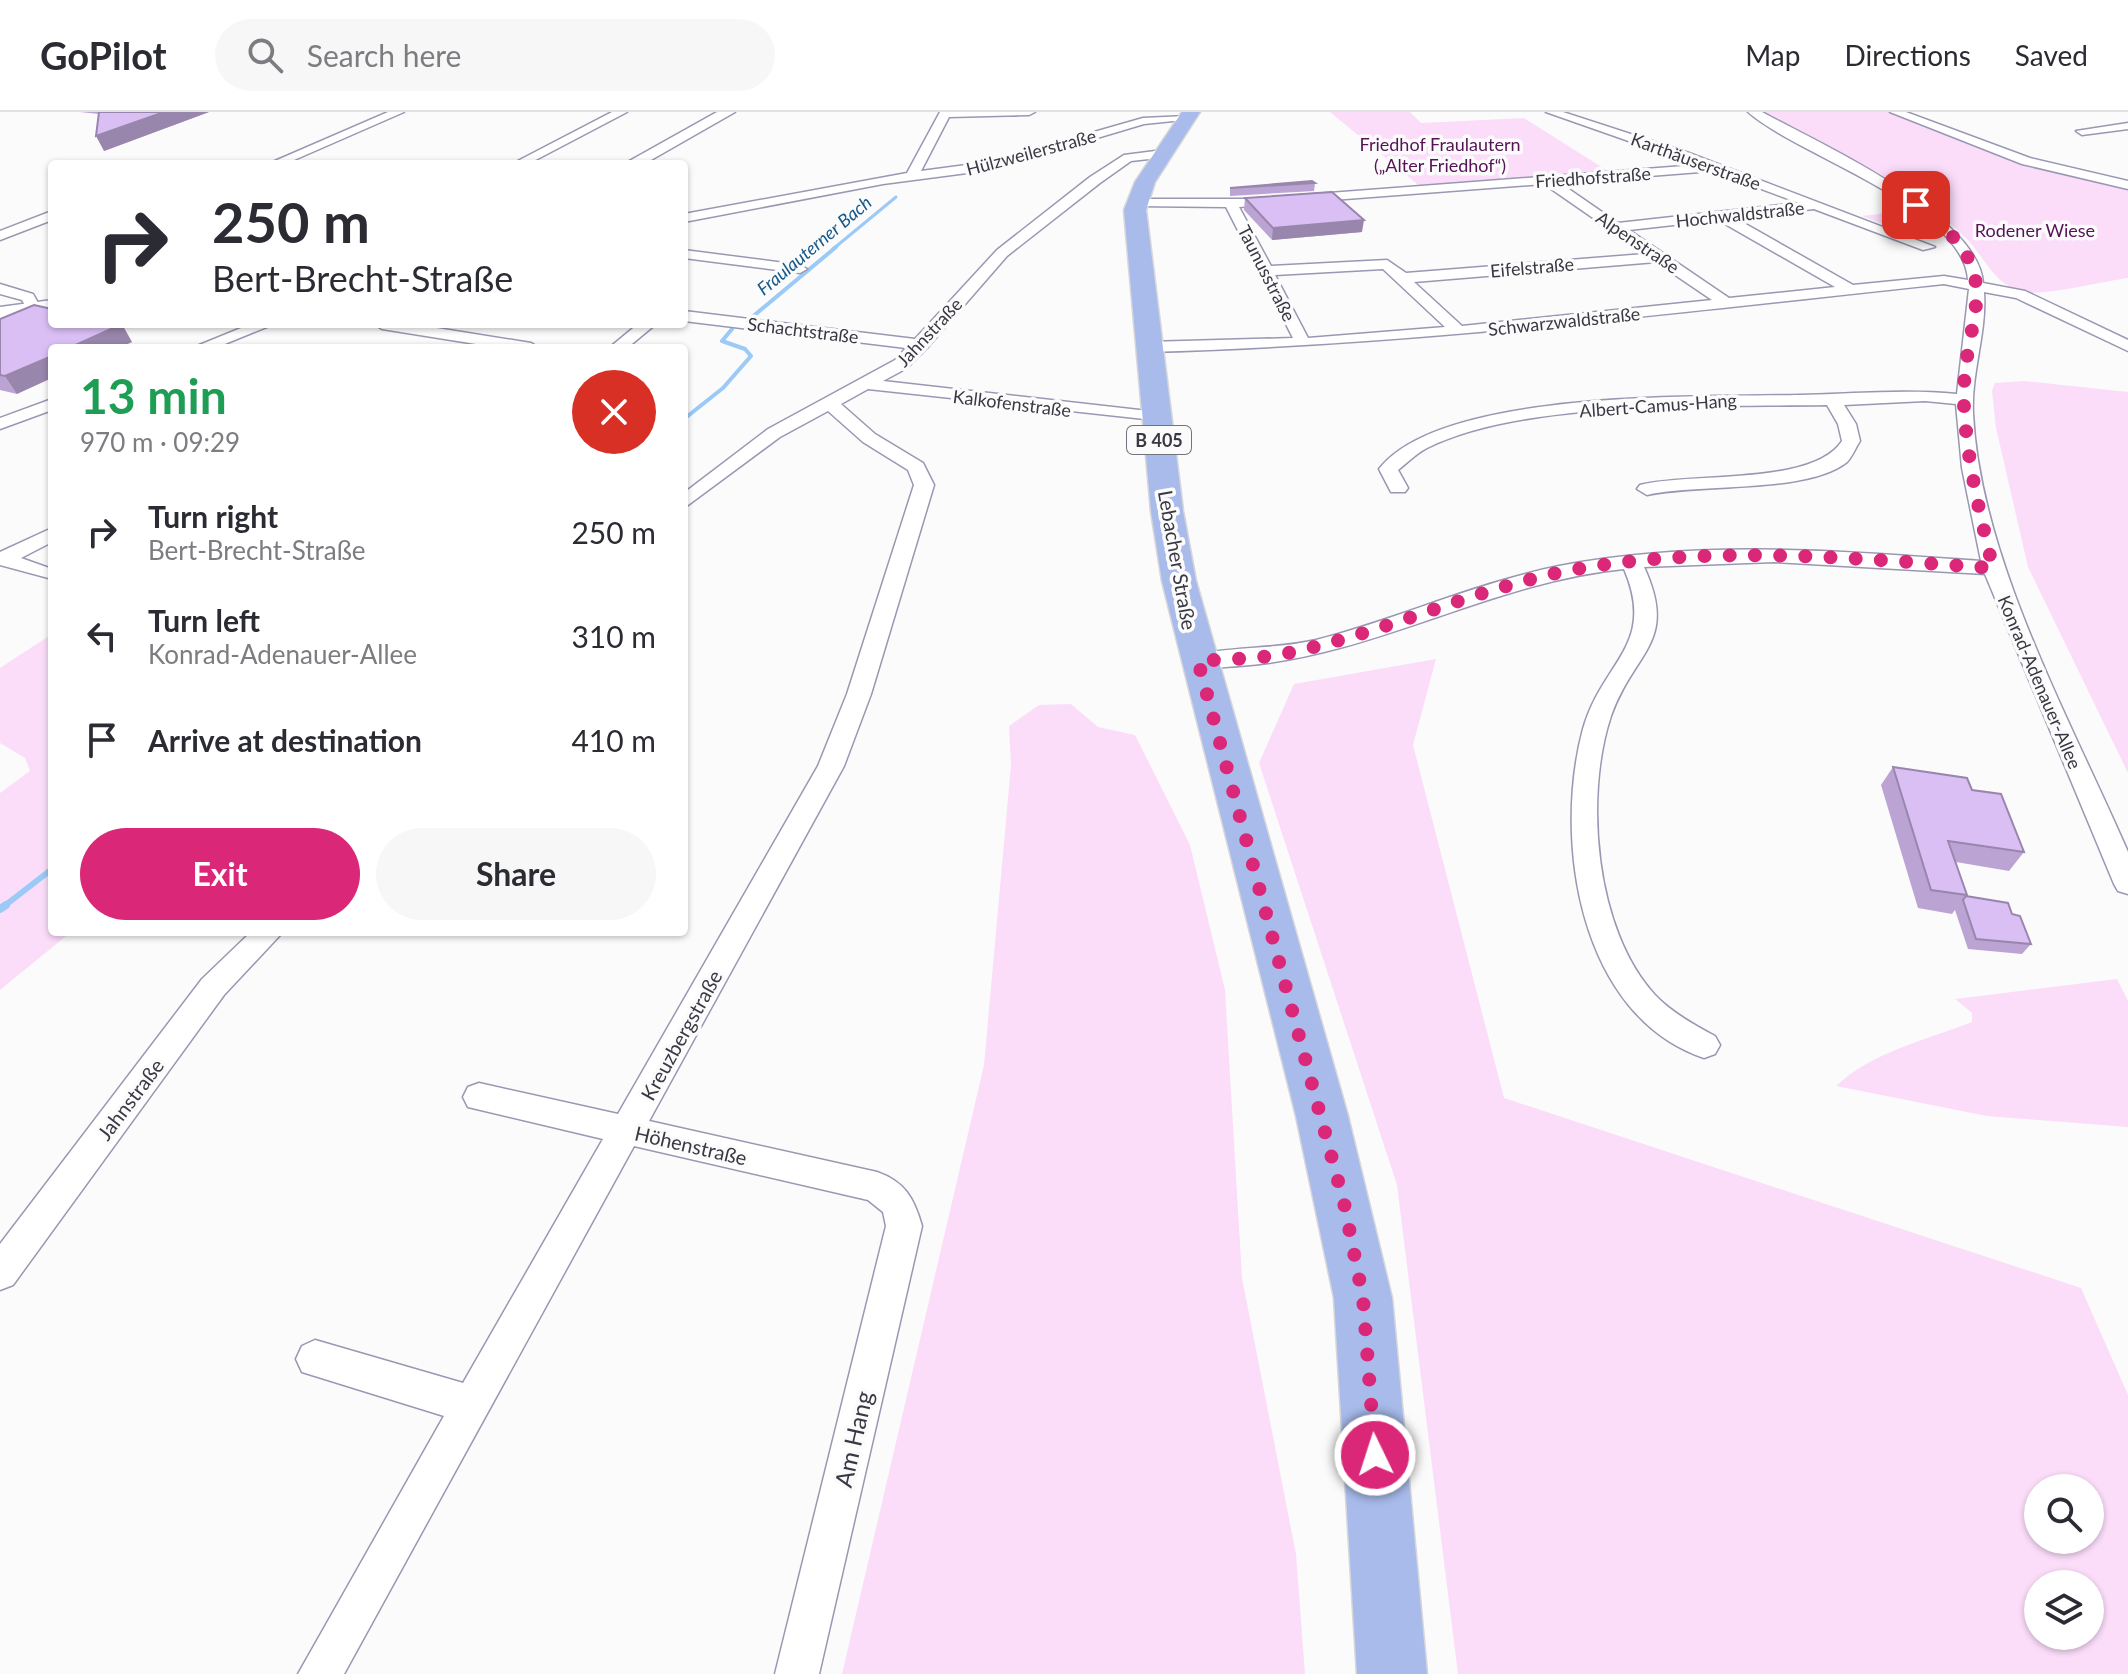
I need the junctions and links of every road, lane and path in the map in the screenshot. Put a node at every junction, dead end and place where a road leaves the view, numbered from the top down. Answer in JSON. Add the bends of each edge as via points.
{"nodes":[{"id":1,"x":398,"y":112,"type":"edge"},
{"id":2,"x":621,"y":112,"type":"edge"},
{"id":3,"x":728,"y":112,"type":"edge"},
{"id":4,"x":1029,"y":112,"type":"edge"},
{"id":5,"x":1552,"y":112,"type":"edge"},
{"id":6,"x":1754,"y":112,"type":"edge"},
{"id":7,"x":1896,"y":112,"type":"edge"},
{"id":8,"x":945,"y":113,"type":"edge"},
{"id":9,"x":1189,"y":115,"type":"edge"},
{"id":10,"x":2128,"y":126,"type":"edge"},
{"id":11,"x":2082,"y":131,"type":"dead end"},
{"id":12,"x":1163,"y":154,"type":"junction"},
{"id":13,"x":284,"y":160,"type":"edge"},
{"id":14,"x":526,"y":160,"type":"edge"},
{"id":15,"x":639,"y":160,"type":"edge"},
{"id":16,"x":1715,"y":167,"type":"junction"},
{"id":17,"x":912,"y":176,"type":"junction"},
{"id":18,"x":1547,"y":180,"type":"junction"},
{"id":19,"x":2128,"y":185,"type":"edge"},
{"id":20,"x":1136,"y":202,"type":"junction"},
{"id":21,"x":1231,"y":204,"type":"junction"},
{"id":22,"x":1916,"y":205,"type":"junction"},
{"id":23,"x":1816,"y":206,"type":"junction"},
{"id":24,"x":1840,"y":214,"type":"junction"},
{"id":25,"x":1721,"y":216,"type":"junction"},
{"id":26,"x":48,"y":217,"type":"edge"},
{"id":27,"x":688,"y":217,"type":"edge"},
{"id":28,"x":1615,"y":227,"type":"junction"},
{"id":29,"x":0,"y":236,"type":"edge"},
{"id":30,"x":1928,"y":247,"type":"dead end"},
{"id":31,"x":688,"y":255,"type":"edge"},
{"id":32,"x":1659,"y":257,"type":"junction"},
{"id":33,"x":800,"y":269,"type":"dead end"},
{"id":34,"x":1266,"y":271,"type":"junction"},
{"id":35,"x":1404,"y":278,"type":"junction"},
{"id":36,"x":1978,"y":284,"type":"junction"},
{"id":37,"x":0,"y":289,"type":"edge"},
{"id":38,"x":1851,"y":290,"type":"junction"},
{"id":39,"x":1728,"y":304,"type":"junction"},
{"id":40,"x":43,"y":307,"type":"edge"},
{"id":41,"x":0,"y":313,"type":"edge"},
{"id":42,"x":688,"y":316,"type":"edge"},
{"id":43,"x":255,"y":328,"type":"edge"},
{"id":44,"x":407,"y":328,"type":"edge"},
{"id":45,"x":643,"y":328,"type":"edge"},
{"id":46,"x":1458,"y":331,"type":"junction"},
{"id":47,"x":1303,"y":343,"type":"junction"},
{"id":48,"x":211,"y":344,"type":"edge"},
{"id":49,"x":506,"y":344,"type":"edge"},
{"id":50,"x":622,"y":344,"type":"edge"},
{"id":51,"x":921,"y":345,"type":"junction"},
{"id":52,"x":2128,"y":346,"type":"edge"},
{"id":53,"x":1148,"y":347,"type":"junction"},
{"id":54,"x":868,"y":384,"type":"junction"},
{"id":55,"x":1832,"y":400,"type":"junction"},
{"id":56,"x":1964,"y":400,"type":"junction"},
{"id":57,"x":829,"y":402,"type":"junction"},
{"id":58,"x":48,"y":405,"type":"edge"},
{"id":59,"x":1157,"y":417,"type":"junction"},
{"id":60,"x":4,"y":420,"type":"edge"},
{"id":61,"x":1398,"y":488,"type":"dead end"},
{"id":62,"x":1647,"y":489,"type":"dead end"},
{"id":63,"x":688,"y":499,"type":"edge"},
{"id":64,"x":48,"y":536,"type":"edge"},
{"id":65,"x":2,"y":559,"type":"edge"},
{"id":66,"x":1632,"y":563,"type":"junction"},
{"id":67,"x":1993,"y":568,"type":"junction"},
{"id":68,"x":47,"y":574,"type":"dead end"},
{"id":69,"x":1198,"y":661,"type":"junction"},
{"id":70,"x":2101,"y":828,"type":"junction"},
{"id":71,"x":2128,"y":834,"type":"edge"},
{"id":72,"x":2128,"y":884,"type":"edge"},
{"id":73,"x":265,"y":936,"type":"edge"},
{"id":74,"x":1704,"y":1045,"type":"dead end"},
{"id":75,"x":479,"y":1097,"type":"dead end"},
{"id":76,"x":628,"y":1130,"type":"junction"},
{"id":77,"x":898,"y":1203,"type":"joint"},
{"id":78,"x":0,"y":1273,"type":"edge"},
{"id":79,"x":315,"y":1359,"type":"dead end"},
{"id":80,"x":472,"y":1405,"type":"junction"},
{"id":81,"x":320,"y":1674,"type":"edge"},
{"id":82,"x":797,"y":1674,"type":"edge"},
{"id":83,"x":1392,"y":1674,"type":"edge"}],
"edges":[{"from":1,"to":13,"type":"street"},
{"from":2,"to":14,"type":"street"},
{"from":3,"to":15,"type":"street"},
{"from":4,"to":8,"type":"street"},
{"from":5,"to":16,"type":"street","name":"Karthäuserstraße"},
{"from":6,"to":22,"type":"street"},
{"from":7,"to":19,"type":"street","via":[[2014,157]]},
{"from":8,"to":17,"type":"street"},
{"from":9,"to":12,"type":"main road"},
{"from":9,"to":17,"type":"street","name":"Hülzweilerstraße","via":[[1143,121],[1004,162]]},
{"from":10,"to":11,"type":"street"},
{"from":12,"to":20,"type":"main road"},
{"from":12,"to":51,"type":"street","name":"Jahnstraße","via":[[1128,158],[1047,216],[987,268]]},
{"from":16,"to":18,"type":"street","name":"Friedhofstraße"},
{"from":16,"to":23,"type":"street","name":"Karthäuserstraße"},
{"from":17,"to":27,"type":"street","name":"Hülzweilerstraße"},
{"from":18,"to":21,"type":"street","name":"Friedhofstraße"},
{"from":18,"to":28,"type":"street","name":"Alpenstraße"},
{"from":20,"to":21,"type":"street","name":"Friedhofstraße"},
{"from":20,"to":53,"type":"main road","name":"Lebacher Straße","number":"B 405"},
{"from":21,"to":34,"type":"street","name":"Taunusstraße"},
{"from":22,"to":24,"type":"street","name":"Karthäuserstraße"},
{"from":22,"to":36,"type":"street","via":[[1956,241]]},
{"from":23,"to":24,"type":"street","name":"Karthäuserstraße"},
{"from":23,"to":25,"type":"street","name":"Hochwaldstraße"},
{"from":24,"to":30,"type":"street","name":"Karthäuserstraße"},
{"from":25,"to":28,"type":"street","name":"Hochwaldstraße"},
{"from":25,"to":38,"type":"street"},
{"from":26,"to":29,"type":"street"},
{"from":28,"to":32,"type":"street","name":"Alpenstraße"},
{"from":31,"to":33,"type":"street"},
{"from":32,"to":35,"type":"street","name":"Eifelstraße"},
{"from":32,"to":39,"type":"street","name":"Alpenstraße"},
{"from":34,"to":35,"type":"street","via":[[1382,263]]},
{"from":34,"to":47,"type":"street","name":"Taunusstraße"},
{"from":35,"to":46,"type":"street"},
{"from":36,"to":38,"type":"street","name":"Schwarzwaldstraße","via":[[1932,280]]},
{"from":36,"to":52,"type":"street","via":[[2031,298]]},
{"from":36,"to":56,"type":"street","name":"Konrad-Adenauer-Allee"},
{"from":37,"to":40,"type":"street"},
{"from":38,"to":39,"type":"street","name":"Schwarzwaldstraße"},
{"from":39,"to":46,"type":"street","name":"Schwarzwaldstraße"},
{"from":40,"to":41,"type":"street"},
{"from":42,"to":51,"type":"street","name":"Schachtstraße"},
{"from":43,"to":48,"type":"street"},
{"from":44,"to":49,"type":"street"},
{"from":45,"to":50,"type":"street"},
{"from":46,"to":47,"type":"street","name":"Schwarzwaldstraße"},
{"from":47,"to":53,"type":"street","name":"Schwarzwaldstraße"},
{"from":51,"to":54,"type":"street","name":"Jahnstraße"},
{"from":53,"to":59,"type":"main road","name":"Lebacher Straße","number":"B 405"},
{"from":54,"to":57,"type":"street","name":"Jahnstraße"},
{"from":54,"to":59,"type":"street","name":"Kalkofenstraße"},
{"from":55,"to":56,"type":"street","name":"Albert-Camus-Hang"},
{"from":55,"to":61,"type":"street","name":"Albert-Camus-Hang","via":[[1622,406],[1474,426],[1436,436],[1395,459],[1388,475]]},
{"from":55,"to":62,"type":"street","via":[[1851,441],[1843,457],[1831,465],[1790,475],[1676,481]]},
{"from":56,"to":67,"type":"street","name":"Konrad-Adenauer-Allee","via":[[1971,468]]},
{"from":57,"to":63,"type":"street","name":"Jahnstraße","via":[[774,433]]},
{"from":57,"to":76,"type":"street","name":"Kreuzbergstraße","via":[[869,438],[916,467],[924,485],[921,499],[831,766]]},
{"from":58,"to":60,"type":"street"},
{"from":59,"to":69,"type":"main road","name":"Lebacher Straße","number":"B 405","via":[[1171,542]]},
{"from":64,"to":65,"type":"street"},
{"from":65,"to":68,"type":"street"},
{"from":66,"to":67,"type":"street","via":[[1771,556]]},
{"from":66,"to":69,"type":"street","via":[[1497,588],[1288,653]]},
{"from":66,"to":74,"type":"street","via":[[1645,586],[1650,621],[1615,683],[1594,735],[1585,847],[1594,892],[1625,976],[1668,1025]]},
{"from":67,"to":70,"type":"street","name":"Konrad-Adenauer-Allee"},
{"from":69,"to":83,"type":"main road","name":"Lebacher Straße","number":"B 405","via":[[1322,1116],[1363,1298]]},
{"from":70,"to":71,"type":"street"},
{"from":70,"to":72,"type":"street","name":"Konrad-Adenauer-Allee"},
{"from":73,"to":78,"type":"street","name":"Jahnstraße","via":[[213,987]]},
{"from":75,"to":76,"type":"street","name":"Höhenstraße"},
{"from":76,"to":77,"type":"street","name":"Höhenstraße","via":[[877,1187]]},
{"from":76,"to":80,"type":"street","name":"Kreuzbergstraße"},
{"from":77,"to":82,"type":"street","name":"Am Hang","via":[[904,1226]]},
{"from":79,"to":80,"type":"street"},
{"from":80,"to":81,"type":"street","name":"Kreuzbergstraße"}]}
